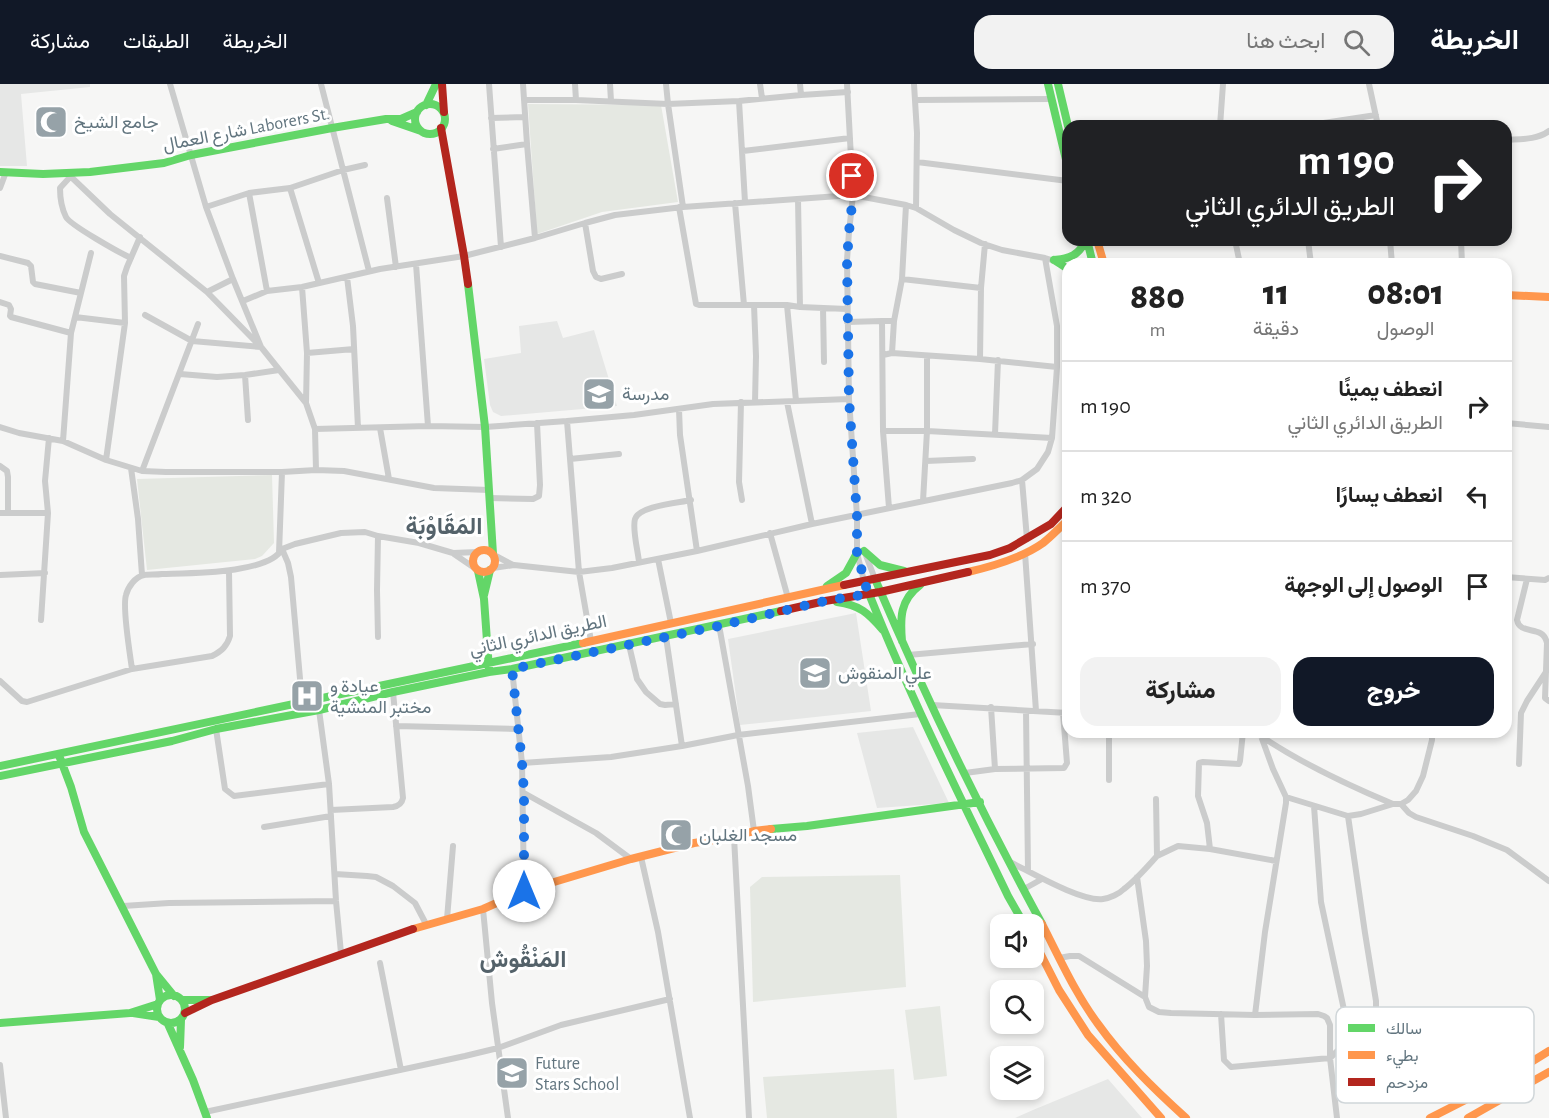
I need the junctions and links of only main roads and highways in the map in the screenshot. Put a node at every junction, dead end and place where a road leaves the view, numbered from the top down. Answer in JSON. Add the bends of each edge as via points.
{"nodes":[{"id":1,"x":436,"y":84,"type":"edge"},
{"id":2,"x":442,"y":84,"type":"edge"},
{"id":3,"x":1048,"y":84,"type":"edge"},
{"id":4,"x":1058,"y":84,"type":"edge"},
{"id":5,"x":426,"y":105,"type":"junction"},
{"id":6,"x":417,"y":112,"type":"junction"},
{"id":7,"x":444,"y":115,"type":"junction"},
{"id":8,"x":386,"y":119,"type":"junction"},
{"id":9,"x":1067,"y":120,"type":"edge"},
{"id":10,"x":441,"y":128,"type":"junction"},
{"id":11,"x":424,"y":132,"type":"junction"},
{"id":12,"x":1062,"y":144,"type":"edge"},
{"id":13,"x":3,"y":172,"type":"edge"},
{"id":14,"x":1083,"y":246,"type":"edge"},
{"id":15,"x":1072,"y":258,"type":"edge"},
{"id":16,"x":1062,"y":259,"type":"edge"},
{"id":17,"x":1062,"y":264,"type":"edge"},
{"id":18,"x":1512,"y":295,"type":"edge"},
{"id":19,"x":1549,"y":297,"type":"edge"},
{"id":20,"x":1062,"y":512,"type":"edge"},
{"id":21,"x":1062,"y":526,"type":"edge"},
{"id":22,"x":490,"y":529,"type":"junction"},
{"id":23,"x":479,"y":551,"type":"junction"},
{"id":24,"x":493,"y":554,"type":"junction"},
{"id":25,"x":492,"y":569,"type":"junction"},
{"id":26,"x":477,"y":570,"type":"junction"},
{"id":27,"x":910,"y":572,"type":"junction"},
{"id":28,"x":875,"y":579,"type":"junction"},
{"id":29,"x":864,"y":581,"type":"junction"},
{"id":30,"x":928,"y":581,"type":"junction"},
{"id":31,"x":815,"y":592,"type":"junction"},
{"id":32,"x":880,"y":592,"type":"junction"},
{"id":33,"x":868,"y":594,"type":"junction"},
{"id":34,"x":484,"y":599,"type":"junction"},
{"id":35,"x":825,"y":601,"type":"junction"},
{"id":36,"x":883,"y":630,"type":"junction"},
{"id":37,"x":902,"y":641,"type":"junction"},
{"id":38,"x":488,"y":663,"type":"junction"},
{"id":39,"x":489,"y":672,"type":"junction"},
{"id":40,"x":60,"y":759,"type":"junction"},
{"id":41,"x":0,"y":766,"type":"edge"},
{"id":42,"x":0,"y":776,"type":"edge"},
{"id":43,"x":980,"y":802,"type":"junction"},
{"id":44,"x":965,"y":806,"type":"junction"},
{"id":45,"x":1018,"y":914,"type":"edge"},
{"id":46,"x":1044,"y":961,"type":"edge"},
{"id":47,"x":156,"y":974,"type":"junction"},
{"id":48,"x":178,"y":998,"type":"junction"},
{"id":49,"x":212,"y":1000,"type":"junction"},
{"id":50,"x":159,"y":1002,"type":"junction"},
{"id":51,"x":130,"y":1013,"type":"junction"},
{"id":52,"x":183,"y":1016,"type":"junction"},
{"id":53,"x":159,"y":1017,"type":"junction"},
{"id":54,"x":0,"y":1023,"type":"edge"},
{"id":55,"x":168,"y":1024,"type":"junction"},
{"id":56,"x":180,"y":1050,"type":"junction"},
{"id":57,"x":1549,"y":1051,"type":"edge"},
{"id":58,"x":1534,"y":1060,"type":"edge"},
{"id":59,"x":1549,"y":1072,"type":"edge"},
{"id":60,"x":1534,"y":1081,"type":"edge"},
{"id":61,"x":1463,"y":1103,"type":"edge"},
{"id":62,"x":1494,"y":1103,"type":"edge"},
{"id":63,"x":206,"y":1115,"type":"edge"},
{"id":64,"x":1161,"y":1118,"type":"edge"},
{"id":65,"x":1186,"y":1118,"type":"edge"},
{"id":66,"x":1430,"y":1118,"type":"edge"},
{"id":67,"x":1468,"y":1118,"type":"edge"}],
"edges":[{"from":1,"to":5,"type":"main road"},
{"from":2,"to":7,"type":"main road"},
{"from":3,"to":12,"type":"main road"},
{"from":4,"to":9,"type":"main road"},
{"from":5,"to":6,"type":"main road"},
{"from":5,"to":7,"type":"main road","via":[[439,107]]},
{"from":6,"to":8,"type":"main road","via":[[401,119]]},
{"from":6,"to":11,"type":"main road","via":[[416,122]]},
{"from":7,"to":10,"type":"main road"},
{"from":8,"to":11,"type":"main road","name":"شارع العمال Laborers St."},
{"from":8,"to":13,"type":"main road","name":"شارع العمال Laborers St.","via":[[164,163],[69,174]]},
{"from":10,"to":11,"type":"main road","via":[[433,133]]},
{"from":10,"to":22,"type":"main road","via":[[464,256],[485,427]]},
{"from":14,"to":15,"type":"main road"},
{"from":16,"to":17,"type":"main road","via":[[1049,259]]},
{"from":18,"to":19,"type":"main road"},
{"from":20,"to":27,"type":"main road","name":"الطريق الدائري الثاني","via":[[1051,524],[1010,548]]},
{"from":21,"to":30,"type":"main road","name":"الطريق الدائري الثاني","via":[[1025,554]]},
{"from":22,"to":23,"type":"main road"},
{"from":22,"to":24,"type":"main road"},
{"from":23,"to":24,"type":"main road"},
{"from":23,"to":26,"type":"main road","via":[[473,560]]},
{"from":24,"to":25,"type":"main road"},
{"from":25,"to":26,"type":"main road","via":[[484,573]]},
{"from":25,"to":34,"type":"main road"},
{"from":26,"to":34,"type":"main road"},
{"from":27,"to":28,"type":"main road","name":"الطريق الدائري الثاني"},
{"from":27,"to":31,"type":"main road","via":[[880,565],[861,552],[841,579]]},
{"from":28,"to":29,"type":"main road","name":"الطريق الدائري الثاني"},
{"from":28,"to":32,"type":"main road"},
{"from":29,"to":31,"type":"main road","name":"الطريق الدائري الثاني"},
{"from":29,"to":33,"type":"main road"},
{"from":30,"to":32,"type":"main road","name":"الطريق الدائري الثاني"},
{"from":30,"to":37,"type":"main road","via":[[906,597],[900,618]]},
{"from":31,"to":38,"type":"main road","name":"الطريق الدائري الثاني"},
{"from":32,"to":33,"type":"main road","name":"الطريق الدائري الثاني"},
{"from":32,"to":37,"type":"main road"},
{"from":33,"to":35,"type":"main road","name":"الطريق الدائري الثاني"},
{"from":33,"to":36,"type":"main road"},
{"from":34,"to":38,"type":"main road"},
{"from":35,"to":36,"type":"main road","via":[[856,605]]},
{"from":35,"to":39,"type":"main road","name":"الطريق الدائري الثاني"},
{"from":36,"to":44,"type":"main road"},
{"from":37,"to":43,"type":"main road"},
{"from":38,"to":39,"type":"main road"},
{"from":38,"to":40,"type":"main road","name":"الطريق الدائري الثاني","via":[[303,701]]},
{"from":39,"to":40,"type":"main road","name":"الطريق الدائري الثاني","via":[[172,741]]},
{"from":40,"to":41,"type":"main road","name":"الطريق الدائري الثاني"},
{"from":40,"to":42,"type":"main road","name":"الطريق الدائري الثاني"},
{"from":40,"to":47,"type":"main road","via":[[84,832]]},
{"from":43,"to":44,"type":"main road"},
{"from":43,"to":65,"type":"main road","via":[[1059,958],[1097,1023],[1149,1084]]},
{"from":44,"to":45,"type":"main road"},
{"from":44,"to":49,"type":"main road","via":[[754,831],[694,843],[524,891],[483,909],[426,924]]},
{"from":46,"to":64,"type":"main road","via":[[1088,1035]]},
{"from":47,"to":48,"type":"main road"},
{"from":47,"to":50,"type":"main road"},
{"from":48,"to":49,"type":"main road"},
{"from":48,"to":50,"type":"main road","via":[[164,997]]},
{"from":48,"to":52,"type":"main road","via":[[185,1006]]},
{"from":49,"to":52,"type":"main road"},
{"from":50,"to":51,"type":"main road"},
{"from":50,"to":53,"type":"main road"},
{"from":51,"to":53,"type":"main road"},
{"from":51,"to":54,"type":"main road"},
{"from":52,"to":55,"type":"main road"},
{"from":52,"to":56,"type":"main road"},
{"from":53,"to":55,"type":"main road"},
{"from":55,"to":56,"type":"main road"},
{"from":56,"to":63,"type":"main road"},
{"from":57,"to":58,"type":"main road"},
{"from":59,"to":60,"type":"main road"},
{"from":61,"to":66,"type":"main road"},
{"from":62,"to":67,"type":"main road"}]}
